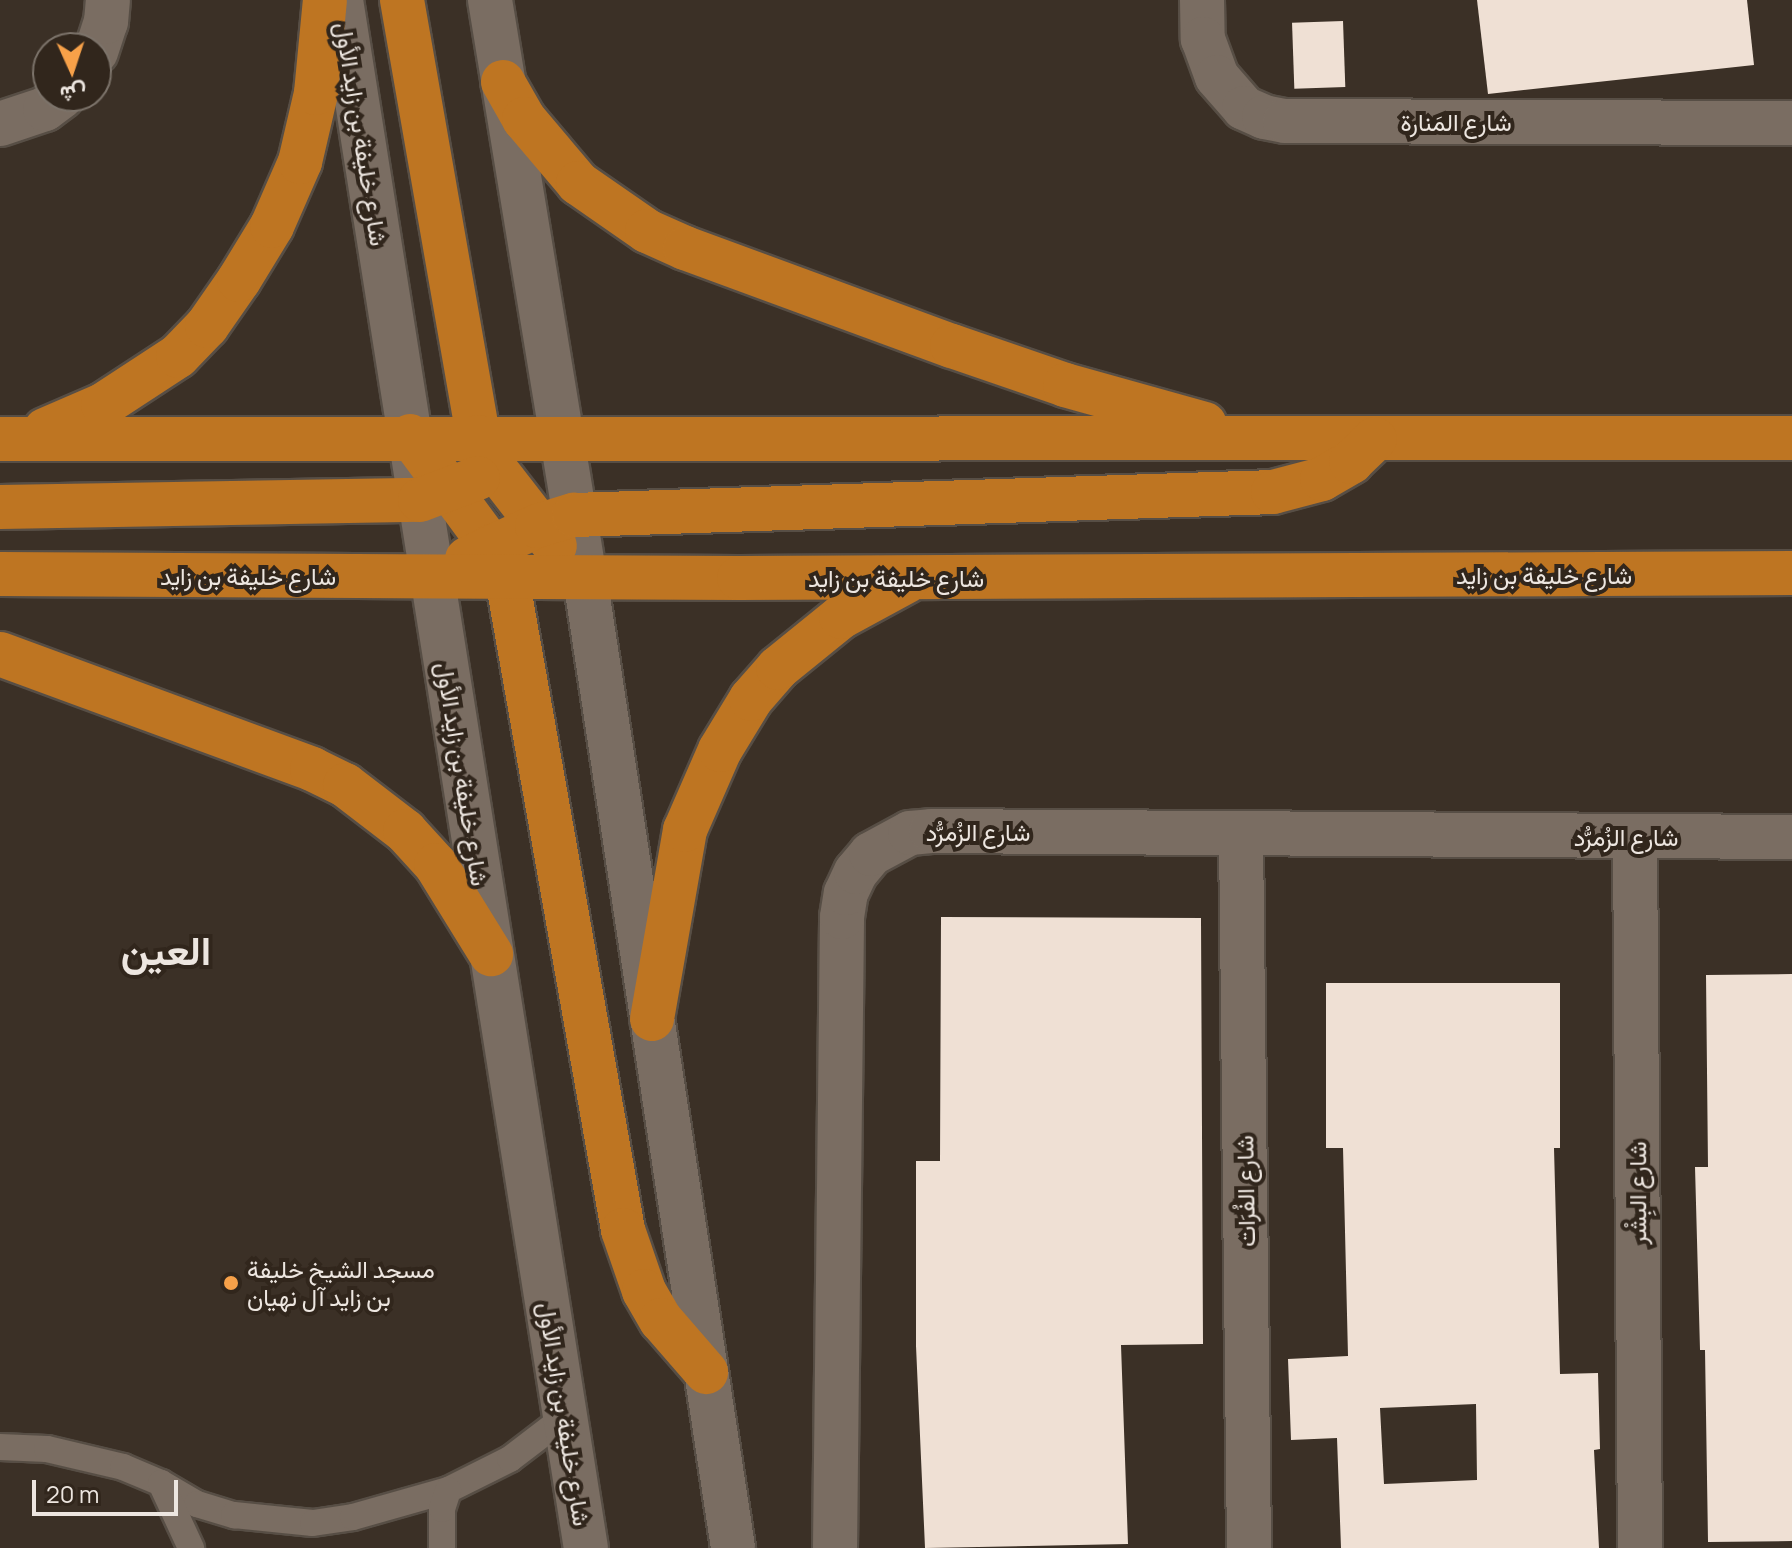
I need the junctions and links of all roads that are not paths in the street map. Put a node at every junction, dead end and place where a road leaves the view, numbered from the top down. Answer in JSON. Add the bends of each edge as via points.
{"nodes":[{"id":1,"x":108,"y":0,"type":"edge"},
{"id":2,"x":325,"y":0,"type":"edge"},
{"id":3,"x":341,"y":0,"type":"edge"},
{"id":4,"x":402,"y":0,"type":"edge"},
{"id":5,"x":490,"y":0,"type":"edge"},
{"id":6,"x":1202,"y":0,"type":"edge"},
{"id":7,"x":103,"y":32,"type":"edge"},
{"id":8,"x":503,"y":82,"type":"junction"},
{"id":9,"x":36,"y":112,"type":"edge"},
{"id":10,"x":1792,"y":123,"type":"edge"},
{"id":11,"x":0,"y":124,"type":"edge"},
{"id":12,"x":410,"y":436,"type":"junction"},
{"id":13,"x":560,"y":438,"type":"junction"},
{"id":14,"x":1792,"y":438,"type":"edge"},
{"id":15,"x":10,"y":439,"type":"edge"},
{"id":16,"x":1258,"y":439,"type":"junction"},
{"id":17,"x":1375,"y":439,"type":"junction"},
{"id":18,"x":487,"y":453,"type":"junction"},
{"id":19,"x":436,"y":495,"type":"junction"},
{"id":20,"x":0,"y":507,"type":"edge"},
{"id":21,"x":556,"y":520,"type":"junction"},
{"id":22,"x":499,"y":562,"type":"junction"},
{"id":23,"x":1792,"y":573,"type":"edge"},
{"id":24,"x":0,"y":574,"type":"edge"},
{"id":25,"x":432,"y":578,"type":"junction"},
{"id":26,"x":585,"y":578,"type":"junction"},
{"id":27,"x":913,"y":578,"type":"junction"},
{"id":28,"x":0,"y":654,"type":"edge"},
{"id":29,"x":1241,"y":834,"type":"junction"},
{"id":30,"x":1635,"y":837,"type":"junction"},
{"id":31,"x":1792,"y":837,"type":"edge"},
{"id":32,"x":491,"y":954,"type":"junction"},
{"id":33,"x":652,"y":1019,"type":"junction"},
{"id":34,"x":706,"y":1372,"type":"junction"},
{"id":35,"x":565,"y":1417,"type":"junction"},
{"id":36,"x":0,"y":1447,"type":"edge"},
{"id":37,"x":161,"y":1483,"type":"junction"},
{"id":38,"x":448,"y":1490,"type":"junction"},
{"id":39,"x":191,"y":1548,"type":"edge"},
{"id":40,"x":442,"y":1548,"type":"edge"},
{"id":41,"x":586,"y":1548,"type":"edge"},
{"id":42,"x":733,"y":1548,"type":"edge"},
{"id":43,"x":835,"y":1548,"type":"edge"},
{"id":44,"x":1249,"y":1548,"type":"edge"},
{"id":45,"x":1640,"y":1548,"type":"edge"}],
"edges":[{"from":1,"to":7,"type":"street"},
{"from":2,"to":15,"type":"highway","via":[[316,93],[300,162],[272,226],[207,326],[141,383],[62,424]]},
{"from":3,"to":12,"type":"street","name":"شارع خليفة بن زايد الأول"},
{"from":4,"to":18,"type":"highway"},
{"from":5,"to":8,"type":"street"},
{"from":6,"to":10,"type":"street","name":"شارع المَنارة","via":[[1203,39],[1217,77],[1244,108],[1264,117]]},
{"from":8,"to":13,"type":"street"},
{"from":8,"to":16,"type":"highway","via":[[524,119],[578,183],[647,231],[1065,385]]},
{"from":9,"to":11,"type":"street"},
{"from":12,"to":15,"type":"highway"},
{"from":12,"to":18,"type":"highway"},
{"from":12,"to":19,"type":"street","name":"شارع خليفة بن زايد الأول"},
{"from":13,"to":16,"type":"highway"},
{"from":13,"to":18,"type":"highway"},
{"from":13,"to":21,"type":"street"},
{"from":14,"to":17,"type":"highway"},
{"from":16,"to":17,"type":"highway"},
{"from":17,"to":21,"type":"highway","via":[[1322,479],[1273,492]]},
{"from":18,"to":19,"type":"highway"},
{"from":18,"to":21,"type":"highway"},
{"from":19,"to":20,"type":"highway"},
{"from":19,"to":22,"type":"highway"},
{"from":19,"to":25,"type":"street","name":"شارع خليفة بن زايد الأول"},
{"from":21,"to":22,"type":"highway"},
{"from":21,"to":26,"type":"street"},
{"from":22,"to":25,"type":"highway","name":"شارع خليفة بن زايد"},
{"from":22,"to":26,"type":"highway","name":"شارع خليفة بن زايد"},
{"from":22,"to":34,"type":"highway","via":[[623,1230],[644,1291],[661,1320]]},
{"from":23,"to":27,"type":"highway","name":"شارع خليفة بن زايد"},
{"from":24,"to":25,"type":"highway","name":"شارع خليفة بن زايد"},
{"from":25,"to":32,"type":"street","name":"شارع خليفة بن زايد الأول"},
{"from":26,"to":27,"type":"highway","name":"شارع خليفة بن زايد"},
{"from":26,"to":33,"type":"street"},
{"from":27,"to":33,"type":"highway","via":[[876,595],[808,641],[751,699],[720,750],[685,830]]},
{"from":28,"to":32,"type":"highway","via":[[345,785],[405,831],[436,865]]},
{"from":29,"to":30,"type":"street","name":"شارع الزُمرُّد"},
{"from":29,"to":43,"type":"street","name":"شارع الزُمرُّد","via":[[910,833],[871,854],[856,872],[842,917]]},
{"from":29,"to":44,"type":"street","name":"شارع الفُرَات"},
{"from":30,"to":31,"type":"street","name":"شارع الزُمرُّد"},
{"from":30,"to":45,"type":"street","name":"شارع البِشْر"},
{"from":32,"to":35,"type":"street","name":"شارع خليفة بن زايد الأول"},
{"from":33,"to":34,"type":"street"},
{"from":34,"to":42,"type":"street"},
{"from":35,"to":38,"type":"lane","via":[[510,1459]]},
{"from":35,"to":41,"type":"street","name":"شارع خليفة بن زايد الأول"},
{"from":36,"to":37,"type":"lane","via":[[85,1456]]},
{"from":37,"to":38,"type":"lane","via":[[197,1504],[234,1515],[313,1523]]},
{"from":37,"to":39,"type":"lane"},
{"from":38,"to":40,"type":"lane","via":[[442,1509]]}]}
